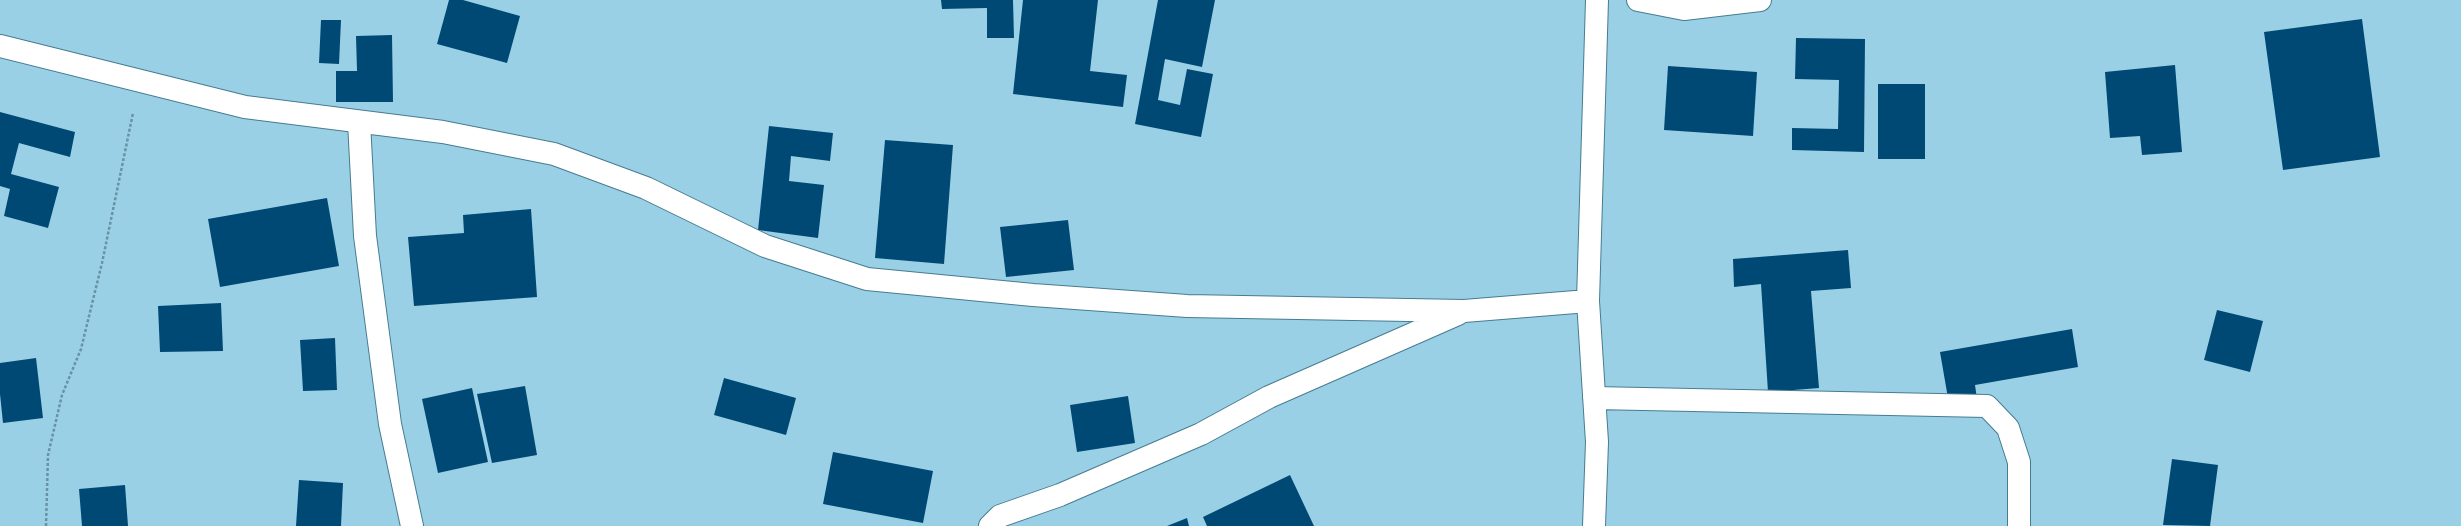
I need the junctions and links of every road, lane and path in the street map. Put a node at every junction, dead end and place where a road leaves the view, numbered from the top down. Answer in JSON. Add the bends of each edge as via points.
{"nodes":[{"id":1,"x":1598,"y":0,"type":"edge"},
{"id":2,"x":1638,"y":0,"type":"edge"},
{"id":3,"x":1760,"y":0,"type":"edge"},
{"id":4,"x":0,"y":46,"type":"edge"},
{"id":5,"x":140,"y":81,"type":"junction"},
{"id":6,"x":359,"y":122,"type":"junction"},
{"id":7,"x":1588,"y":301,"type":"junction"},
{"id":8,"x":1464,"y":311,"type":"junction"},
{"id":9,"x":1594,"y":398,"type":"junction"},
{"id":10,"x":46,"y":526,"type":"edge"},
{"id":11,"x":412,"y":526,"type":"edge"},
{"id":12,"x":990,"y":526,"type":"edge"},
{"id":13,"x":1594,"y":526,"type":"edge"},
{"id":14,"x":2019,"y":526,"type":"edge"}],
"edges":[{"from":1,"to":7,"type":"street"},
{"from":2,"to":3,"type":"street","via":[[1684,9]]},
{"from":4,"to":5,"type":"street"},
{"from":5,"to":6,"type":"street","via":[[245,107]]},
{"from":5,"to":10,"type":"path","via":[[102,263],[81,349],[62,395],[48,455]]},
{"from":6,"to":8,"type":"street","via":[[443,132],[554,154],[646,188],[765,246],[867,279],[1187,306]]},
{"from":6,"to":11,"type":"street","via":[[365,236],[390,424]]},
{"from":7,"to":8,"type":"street"},
{"from":7,"to":9,"type":"street"},
{"from":8,"to":12,"type":"street","via":[[1269,397],[1201,434],[1060,494],[1000,516]]},
{"from":9,"to":13,"type":"street","via":[[1597,442]]},
{"from":9,"to":14,"type":"street","via":[[1987,406],[2008,428],[2018,462]]}]}
